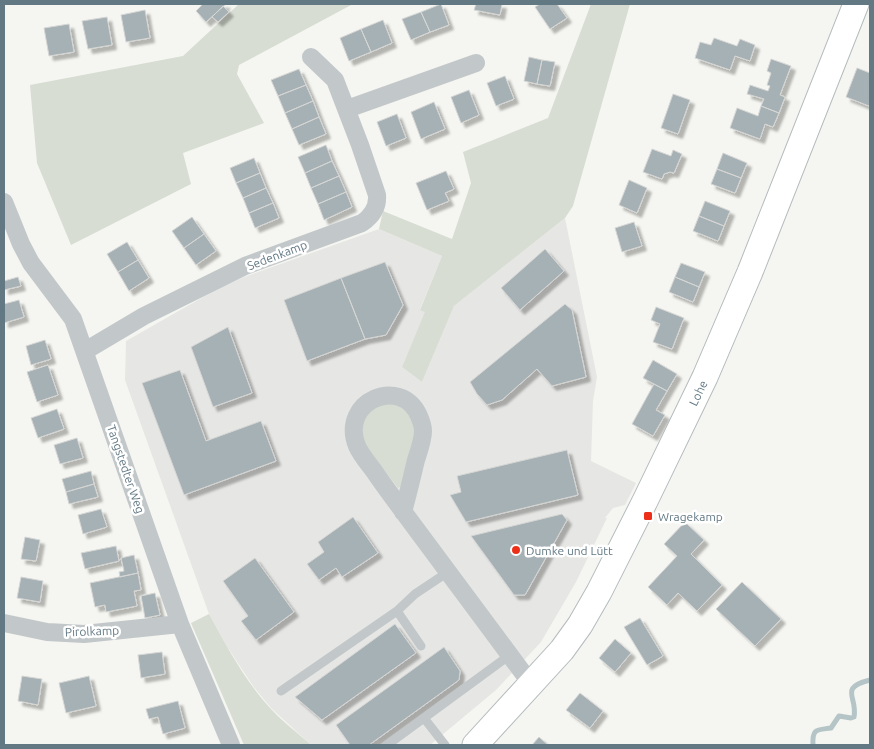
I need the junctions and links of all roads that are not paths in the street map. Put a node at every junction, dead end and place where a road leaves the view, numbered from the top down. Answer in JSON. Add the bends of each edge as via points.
{"nodes":[{"id":1,"x":856,"y":4,"type":"edge"},
{"id":2,"x":311,"y":56,"type":"dead end"},
{"id":3,"x":476,"y":63,"type":"dead end"},
{"id":4,"x":346,"y":109,"type":"junction"},
{"id":5,"x":4,"y":202,"type":"edge"},
{"id":6,"x":85,"y":351,"type":"junction"},
{"id":7,"x":403,"y":512,"type":"junction"},
{"id":8,"x":448,"y":572,"type":"junction"},
{"id":9,"x":397,"y":610,"type":"junction"},
{"id":10,"x":4,"y":624,"type":"edge"},
{"id":11,"x":180,"y":624,"type":"junction"},
{"id":12,"x":421,"y":646,"type":"dead end"},
{"id":13,"x":510,"y":655,"type":"junction"},
{"id":14,"x":532,"y":684,"type":"junction"},
{"id":15,"x":281,"y":691,"type":"dead end"},
{"id":16,"x":424,"y":718,"type":"junction"},
{"id":17,"x":231,"y":745,"type":"edge"},
{"id":18,"x":387,"y":745,"type":"edge"},
{"id":19,"x":445,"y":745,"type":"edge"},
{"id":20,"x":475,"y":745,"type":"edge"}],
"edges":[{"from":1,"to":14,"type":"main road","name":"Lohe","via":[[750,272],[646,501],[580,625]]},
{"from":2,"to":4,"type":"street","name":"Sedenkamp","via":[[335,80]]},
{"from":3,"to":4,"type":"street"},
{"from":4,"to":6,"type":"street","name":"Sedenkamp","via":[[377,200],[368,219],[246,266],[144,316]]},
{"from":5,"to":6,"type":"street","name":"Tangstedter Weg","via":[[30,263],[73,319]]},
{"from":6,"to":11,"type":"street","name":"Tangstedter Weg"},
{"from":7,"to":7,"type":"street","via":[[355,440],[355,421],[360,410],[369,401],[384,396],[408,402],[417,412],[423,429]]},
{"from":7,"to":8,"type":"street"},
{"from":8,"to":9,"type":"lane"},
{"from":8,"to":13,"type":"street"},
{"from":9,"to":12,"type":"lane"},
{"from":9,"to":15,"type":"lane"},
{"from":10,"to":11,"type":"street","name":"Pirolkamp","via":[[47,632],[84,634]]},
{"from":11,"to":17,"type":"street","name":"Tangstedter Weg"},
{"from":13,"to":14,"type":"street"},
{"from":13,"to":16,"type":"lane"},
{"from":14,"to":20,"type":"main road","name":"Lohe"},
{"from":16,"to":18,"type":"lane"},
{"from":16,"to":19,"type":"lane"}]}
